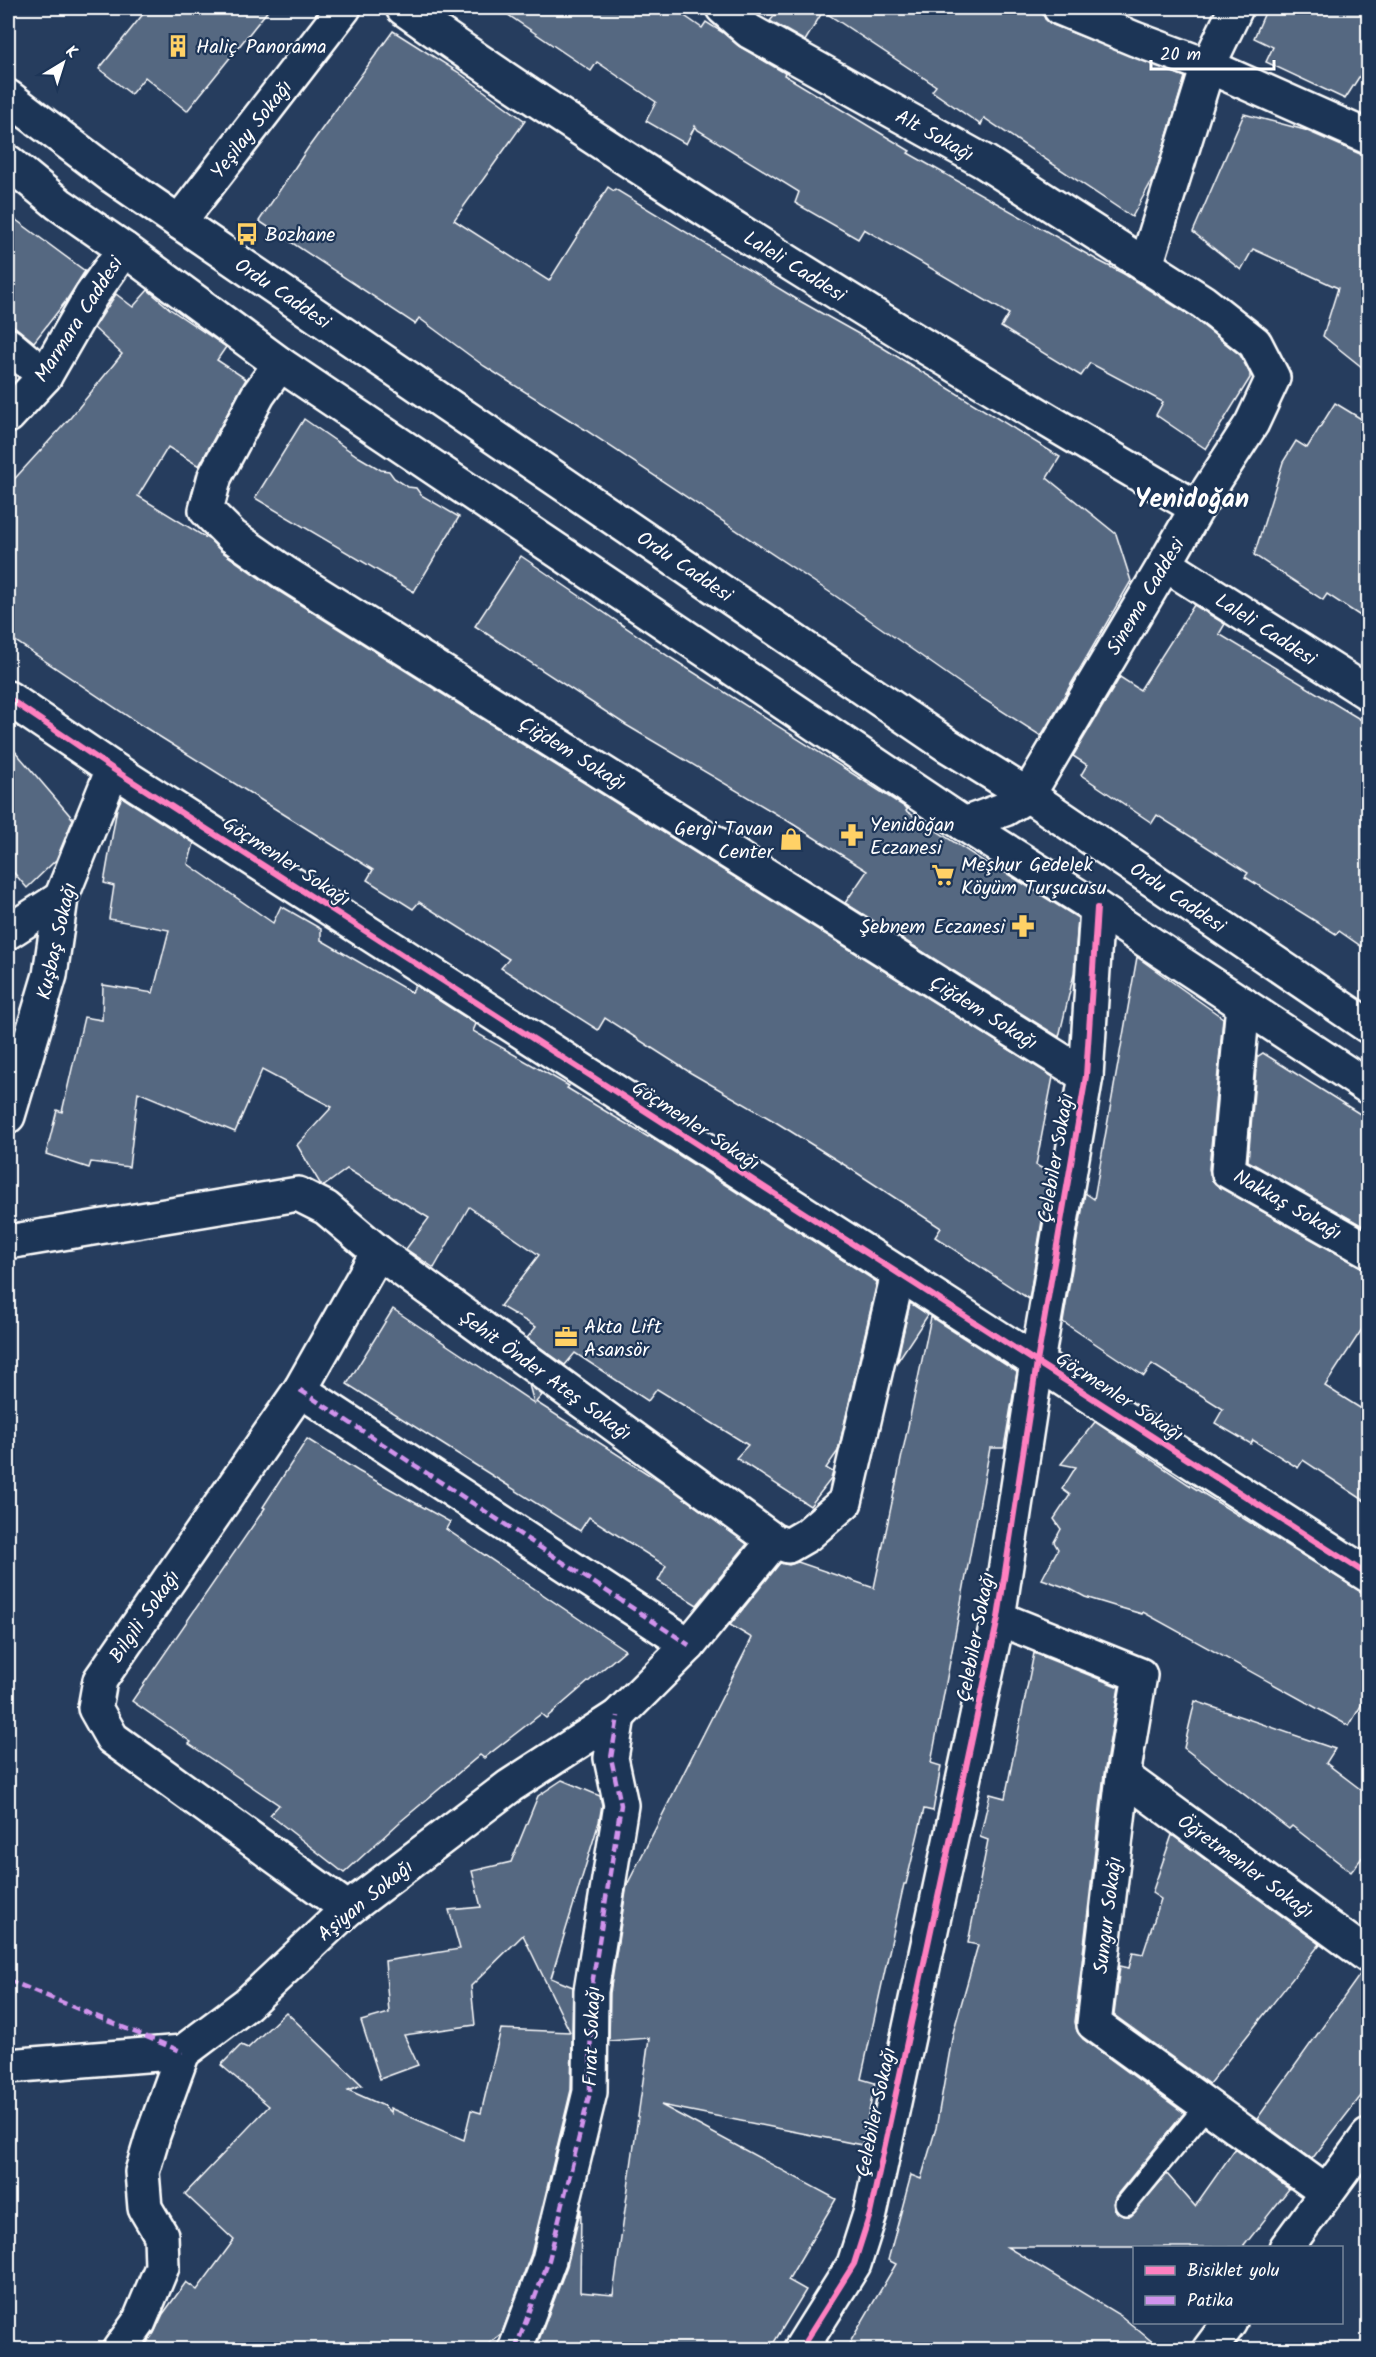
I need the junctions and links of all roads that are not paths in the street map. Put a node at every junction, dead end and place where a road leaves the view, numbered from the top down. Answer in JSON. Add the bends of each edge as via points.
{"nodes":[{"id":1,"x":344,"y":8,"type":"edge"},
{"id":2,"x":403,"y":8,"type":"edge"},
{"id":3,"x":723,"y":8,"type":"edge"},
{"id":4,"x":1060,"y":8,"type":"edge"},
{"id":5,"x":1236,"y":8,"type":"edge"},
{"id":6,"x":1208,"y":66,"type":"junction"},
{"id":7,"x":8,"y":97,"type":"edge"},
{"id":8,"x":1368,"y":136,"type":"edge"},
{"id":9,"x":8,"y":162,"type":"edge"},
{"id":10,"x":179,"y":222,"type":"junction"},
{"id":11,"x":124,"y":249,"type":"junction"},
{"id":12,"x":1146,"y":265,"type":"junction"},
{"id":13,"x":8,"y":345,"type":"edge"},
{"id":14,"x":280,"y":364,"type":"junction"},
{"id":15,"x":45,"y":376,"type":"junction"},
{"id":16,"x":8,"y":416,"type":"edge"},
{"id":17,"x":1197,"y":508,"type":"junction"},
{"id":18,"x":1165,"y":564,"type":"junction"},
{"id":19,"x":1368,"y":693,"type":"edge"},
{"id":20,"x":8,"y":698,"type":"edge"},
{"id":21,"x":113,"y":769,"type":"junction"},
{"id":22,"x":1028,"y":795,"type":"junction"},
{"id":23,"x":964,"y":824,"type":"junction"},
{"id":24,"x":62,"y":898,"type":"junction"},
{"id":25,"x":1097,"y":908,"type":"junction"},
{"id":26,"x":8,"y":932,"type":"edge"},
{"id":27,"x":1243,"y":1004,"type":"junction"},
{"id":28,"x":1368,"y":1026,"type":"edge"},
{"id":29,"x":1086,"y":1076,"type":"junction"},
{"id":30,"x":1368,"y":1087,"type":"edge"},
{"id":31,"x":8,"y":1116,"type":"edge"},
{"id":32,"x":8,"y":1242,"type":"edge"},
{"id":33,"x":1368,"y":1250,"type":"edge"},
{"id":34,"x":378,"y":1252,"type":"junction"},
{"id":35,"x":898,"y":1274,"type":"junction"},
{"id":36,"x":1037,"y":1362,"type":"junction"},
{"id":37,"x":300,"y":1390,"type":"junction"},
{"id":38,"x":774,"y":1541,"type":"junction"},
{"id":39,"x":1368,"y":1575,"type":"edge"},
{"id":40,"x":998,"y":1618,"type":"junction"},
{"id":41,"x":689,"y":1645,"type":"junction"},
{"id":42,"x":618,"y":1716,"type":"junction"},
{"id":43,"x":1123,"y":1776,"type":"junction"},
{"id":44,"x":348,"y":1909,"type":"junction"},
{"id":45,"x":1368,"y":1956,"type":"edge"},
{"id":46,"x":183,"y":2052,"type":"junction"},
{"id":47,"x":8,"y":2066,"type":"edge"},
{"id":48,"x":1207,"y":2105,"type":"junction"},
{"id":49,"x":1368,"y":2136,"type":"edge"},
{"id":50,"x":1326,"y":2192,"type":"junction"},
{"id":51,"x":1126,"y":2204,"type":"dead end"},
{"id":52,"x":1287,"y":2246,"type":"edge"},
{"id":53,"x":1228,"y":2324,"type":"edge"},
{"id":54,"x":119,"y":2349,"type":"edge"},
{"id":55,"x":515,"y":2349,"type":"edge"},
{"id":56,"x":800,"y":2349,"type":"edge"},
{"id":57,"x":1209,"y":2349,"type":"edge"}],
"edges":[{"from":1,"to":10,"type":"street","name":"Yeşilay Sokağı"},
{"from":2,"to":17,"type":"street","name":"Laleli Caddesi","via":[[493,73],[777,256]]},
{"from":3,"to":12,"type":"street","name":"Alt Sokağı","via":[[749,31],[985,162]]},
{"from":4,"to":6,"type":"street"},
{"from":5,"to":6,"type":"street"},
{"from":6,"to":8,"type":"street"},
{"from":6,"to":12,"type":"street"},
{"from":7,"to":10,"type":"street","name":"Ordu Caddesi"},
{"from":9,"to":11,"type":"street"},
{"from":10,"to":22,"type":"street","name":"Ordu Caddesi","via":[[947,745]]},
{"from":11,"to":14,"type":"street"},
{"from":11,"to":15,"type":"street","name":"Marmara Caddesi","via":[[91,296]]},
{"from":12,"to":17,"type":"street","name":"Sinema Caddesi","via":[[1203,302],[1255,343],[1273,378],[1252,423]]},
{"from":13,"to":15,"type":"street"},
{"from":14,"to":23,"type":"street"},
{"from":14,"to":29,"type":"street","name":"Çiğdem Sokağı","via":[[258,395],[215,476],[206,510],[232,536]]},
{"from":15,"to":16,"type":"street","name":"Marmara Caddesi"},
{"from":17,"to":18,"type":"street","name":"Sinema Caddesi"},
{"from":18,"to":19,"type":"street","name":"Laleli Caddesi"},
{"from":18,"to":22,"type":"street","name":"Sinema Caddesi"},
{"from":20,"to":21,"type":"street","name":"Göçmenler Sokağı"},
{"from":21,"to":24,"type":"street","name":"Kuşbaş Sokağı"},
{"from":21,"to":35,"type":"street","name":"Göçmenler Sokağı"},
{"from":22,"to":23,"type":"street","via":[[1005,809]]},
{"from":22,"to":28,"type":"street","name":"Ordu Caddesi"},
{"from":23,"to":25,"type":"street"},
{"from":24,"to":26,"type":"street"},
{"from":24,"to":31,"type":"street","name":"Kuşbaş Sokağı","via":[[50,975]]},
{"from":25,"to":27,"type":"street"},
{"from":25,"to":29,"type":"street","name":"Çelebiler Sokağı"},
{"from":27,"to":30,"type":"street"},
{"from":27,"to":33,"type":"street","name":"Nakkaş Sokağı","via":[[1227,1171]]},
{"from":29,"to":36,"type":"street","name":"Çelebiler Sokağı"},
{"from":32,"to":34,"type":"street","name":"Şehit Önder Ateş Sokağı","via":[[298,1194],[326,1208]]},
{"from":34,"to":37,"type":"street","name":"Bilgili Sokağı"},
{"from":34,"to":38,"type":"street","name":"Şehit Önder Ateş Sokağı"},
{"from":35,"to":36,"type":"street","name":"Göçmenler Sokağı"},
{"from":35,"to":38,"type":"street","via":[[845,1502],[789,1546]]},
{"from":36,"to":39,"type":"street","name":"Göçmenler Sokağı"},
{"from":36,"to":40,"type":"street","name":"Çelebiler Sokağı"},
{"from":37,"to":41,"type":"street"},
{"from":37,"to":44,"type":"street","name":"Bilgili Sokağı","via":[[100,1680],[95,1708],[112,1738]]},
{"from":38,"to":41,"type":"street","name":"Aşiyan Sokağı"},
{"from":40,"to":43,"type":"street","name":"Sungur Sokağı","via":[[1140,1675]]},
{"from":40,"to":56,"type":"street","name":"Çelebiler Sokağı","via":[[870,2214],[854,2264]]},
{"from":41,"to":42,"type":"street","name":"Aşiyan Sokağı"},
{"from":42,"to":44,"type":"street","name":"Aşiyan Sokağı","via":[[510,1786]]},
{"from":42,"to":55,"type":"street","name":"Fırat Sokağı","via":[[611,1758],[621,1805],[591,1991],[590,2092],[549,2260]]},
{"from":43,"to":45,"type":"street","name":"Öğretmenler Sokağı"},
{"from":43,"to":48,"type":"street","name":"Sungur Sokağı","via":[[1094,2024]]},
{"from":44,"to":46,"type":"street","name":"Aşiyan Sokağı","via":[[247,2004]]},
{"from":46,"to":47,"type":"street"},
{"from":46,"to":54,"type":"street","via":[[142,2172],[145,2208],[161,2235],[162,2267],[139,2322]]},
{"from":48,"to":50,"type":"street","name":"Sungur Sokağı"},
{"from":48,"to":51,"type":"lane"},
{"from":49,"to":50,"type":"street"},
{"from":50,"to":52,"type":"street"},
{"from":53,"to":57,"type":"street"}]}
